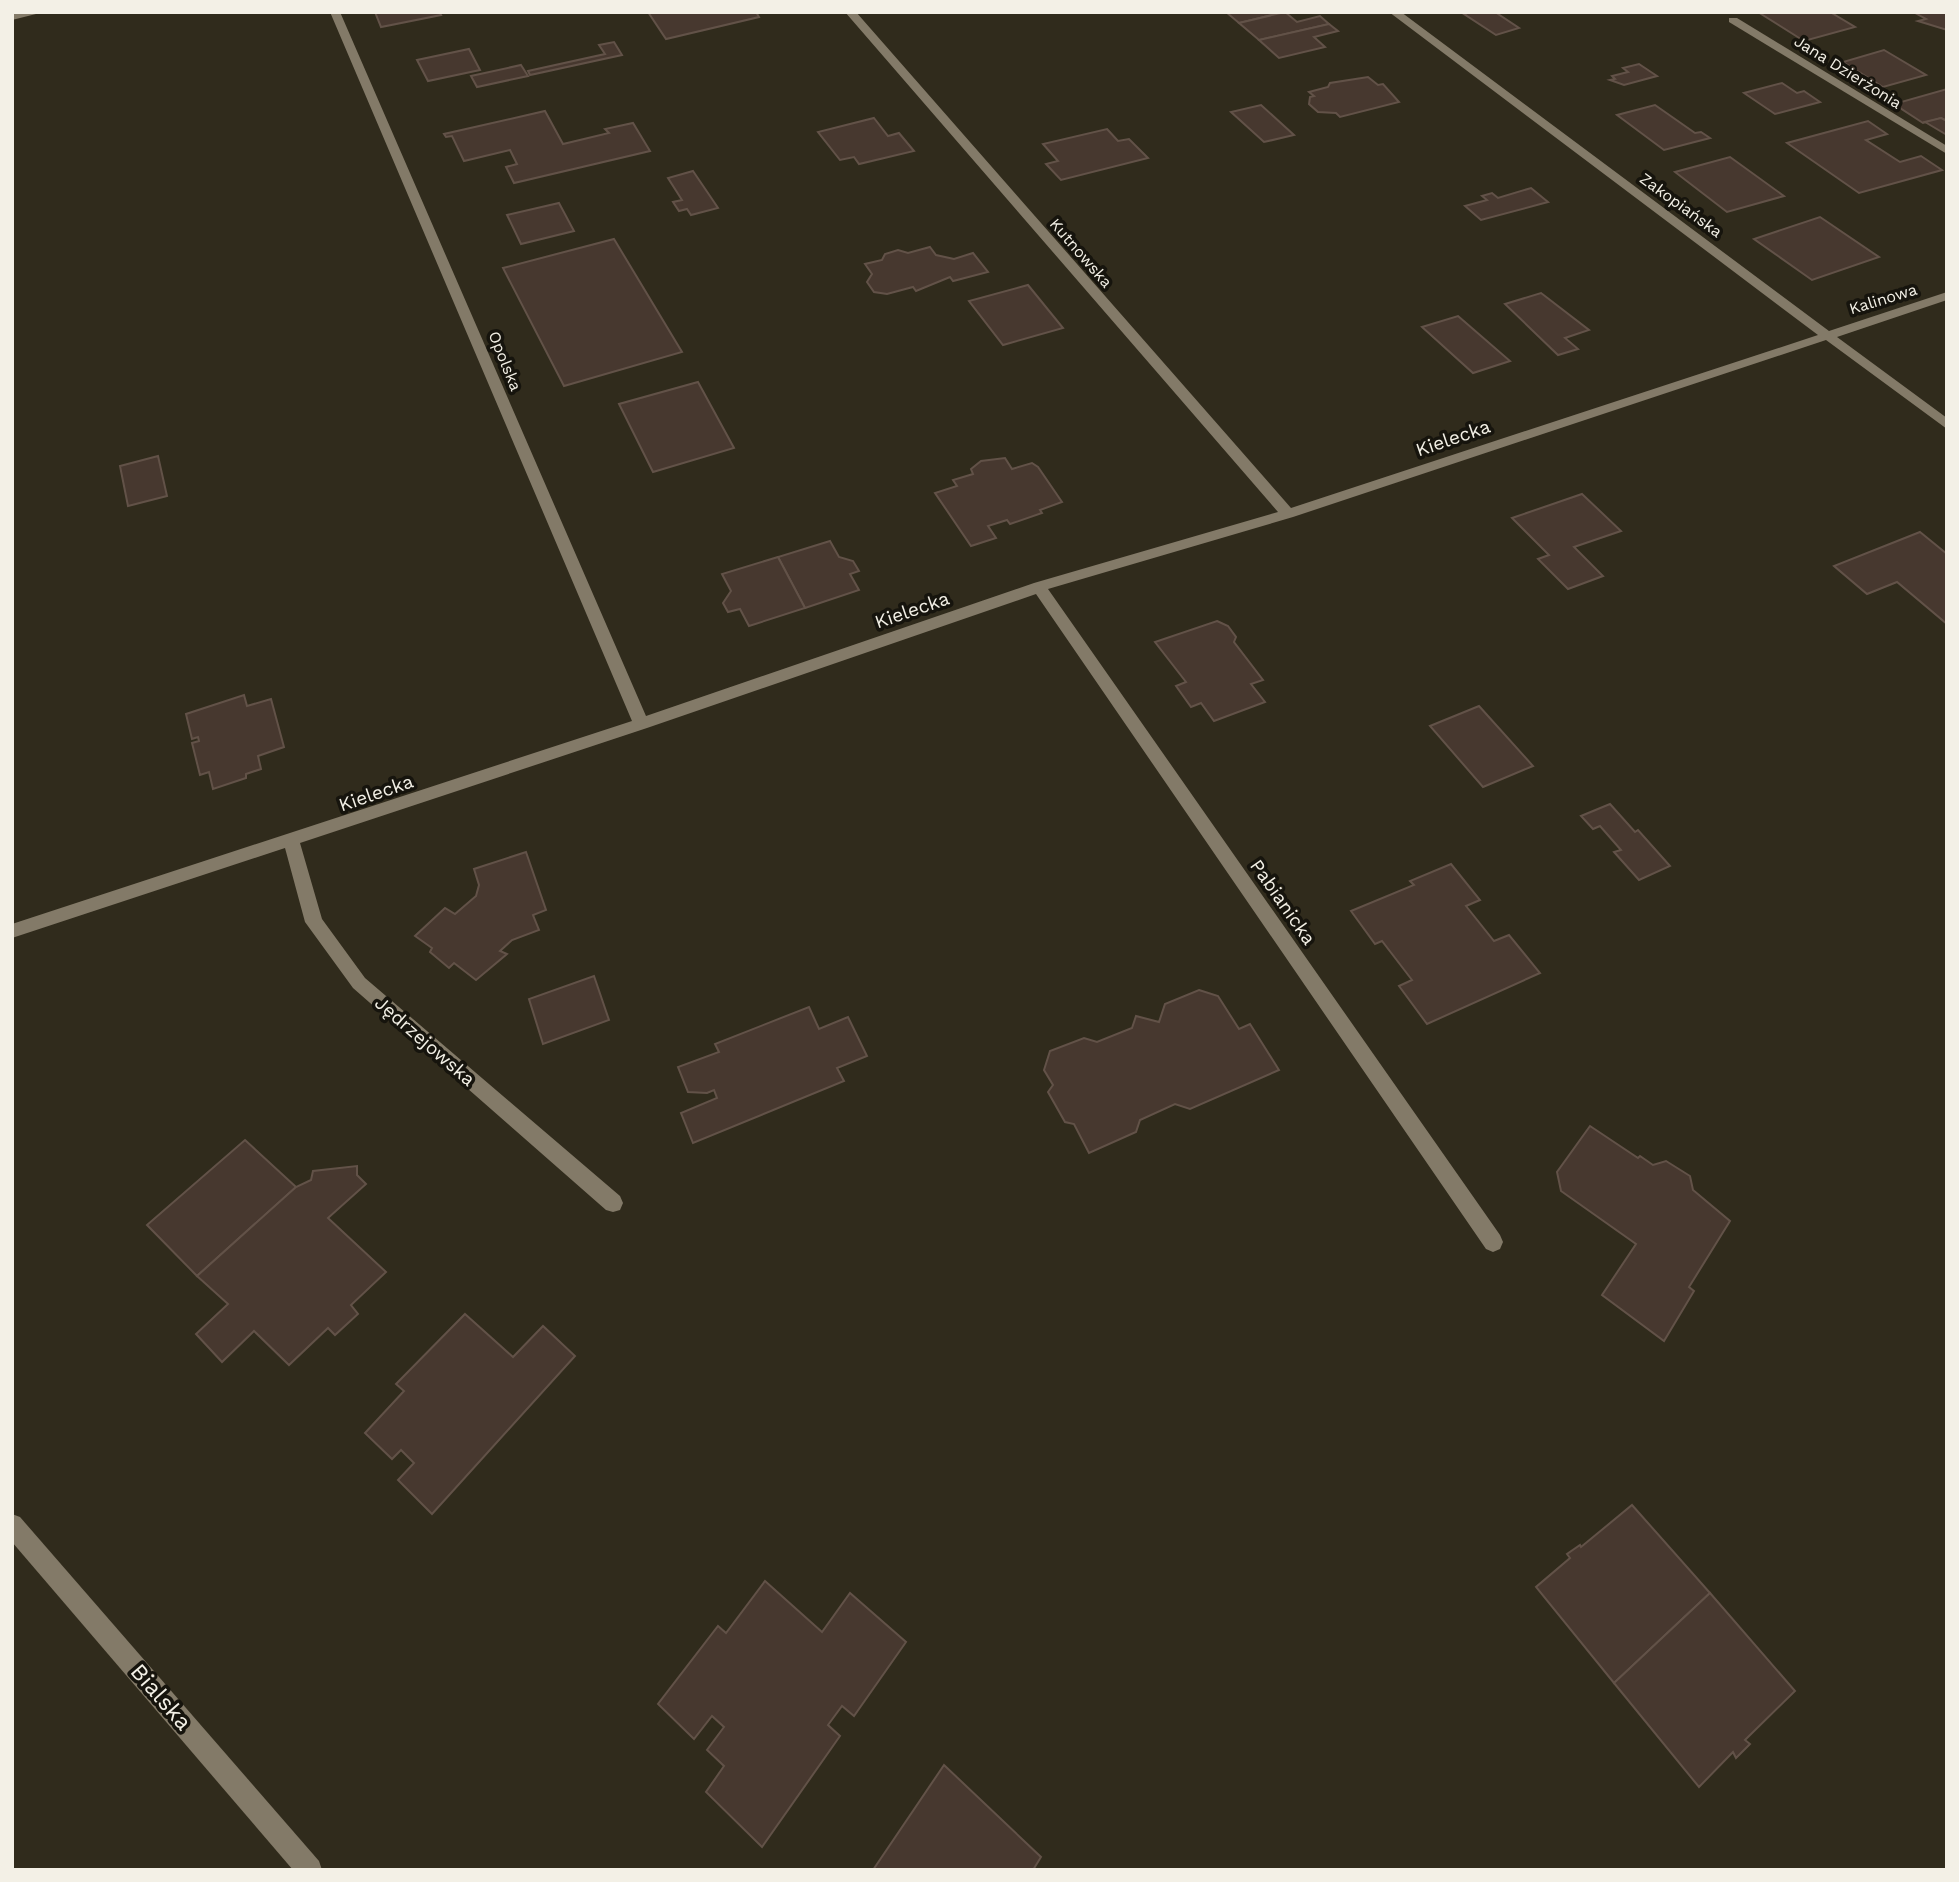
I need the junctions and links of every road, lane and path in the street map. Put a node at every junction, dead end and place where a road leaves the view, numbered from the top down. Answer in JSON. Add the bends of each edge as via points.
{"nodes":[{"id":1,"x":39,"y":12,"type":"edge"},
{"id":2,"x":335,"y":12,"type":"edge"},
{"id":3,"x":850,"y":12,"type":"edge"},
{"id":4,"x":1394,"y":12,"type":"edge"},
{"id":5,"x":12,"y":17,"type":"edge"},
{"id":6,"x":1733,"y":20,"type":"dead end"},
{"id":7,"x":1947,"y":151,"type":"edge"},
{"id":8,"x":1947,"y":296,"type":"edge"},
{"id":9,"x":1828,"y":333,"type":"junction"},
{"id":10,"x":1947,"y":425,"type":"edge"},
{"id":11,"x":1289,"y":513,"type":"junction"},
{"id":12,"x":1039,"y":587,"type":"junction"},
{"id":13,"x":641,"y":724,"type":"junction"},
{"id":14,"x":291,"y":841,"type":"junction"},
{"id":15,"x":12,"y":932,"type":"edge"},
{"id":16,"x":613,"y":1203,"type":"dead end"},
{"id":17,"x":1493,"y":1241,"type":"dead end"},
{"id":18,"x":12,"y":1525,"type":"edge"},
{"id":19,"x":310,"y":1870,"type":"edge"}],
"edges":[{"from":1,"to":5,"type":"street"},
{"from":2,"to":13,"type":"street","name":"Opolska"},
{"from":3,"to":11,"type":"street","name":"Kutnowska"},
{"from":4,"to":9,"type":"street","name":"Zakopiańska"},
{"from":6,"to":7,"type":"street","name":"Jana Dzierżonia"},
{"from":8,"to":9,"type":"street","name":"Kalinowa"},
{"from":9,"to":10,"type":"street","name":"Zakopiańska"},
{"from":9,"to":11,"type":"street","name":"Kielecka"},
{"from":11,"to":12,"type":"street","name":"Kielecka"},
{"from":12,"to":13,"type":"street","name":"Kielecka"},
{"from":12,"to":17,"type":"street","name":"Pabianicka"},
{"from":13,"to":14,"type":"street","name":"Kielecka"},
{"from":14,"to":15,"type":"street","name":"Kielecka"},
{"from":14,"to":16,"type":"street","name":"Jędrzejowska","via":[[314,922],[359,983]]},
{"from":18,"to":19,"type":"street","name":"Bialska"}]}
